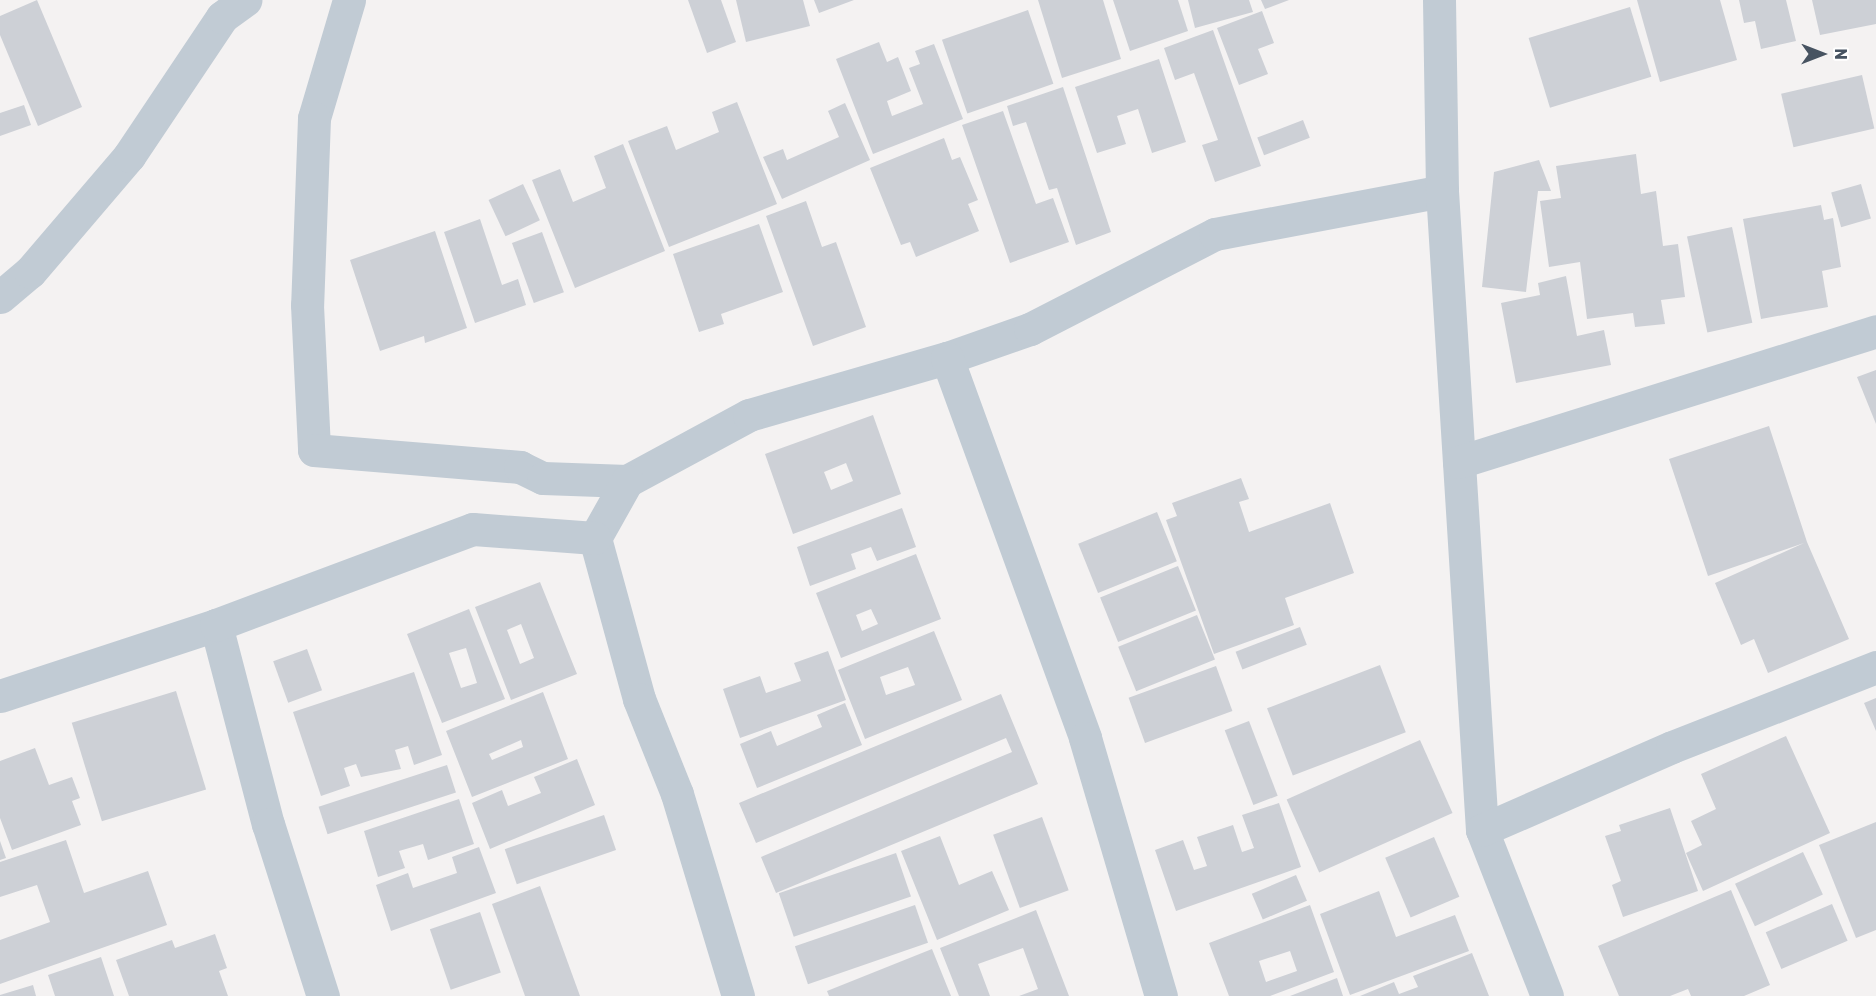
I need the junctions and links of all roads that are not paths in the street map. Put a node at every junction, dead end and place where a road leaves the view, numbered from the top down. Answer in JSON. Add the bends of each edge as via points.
{"nodes":[{"id":1,"x":348,"y":0,"type":"edge"},
{"id":2,"x":1439,"y":0,"type":"edge"},
{"id":3,"x":229,"y":6,"type":"edge"},
{"id":4,"x":1442,"y":191,"type":"junction"},
{"id":5,"x":0,"y":297,"type":"edge"},
{"id":6,"x":1876,"y":331,"type":"edge"},
{"id":7,"x":947,"y":358,"type":"junction"},
{"id":8,"x":1459,"y":462,"type":"junction"},
{"id":9,"x":627,"y":481,"type":"junction"},
{"id":10,"x":595,"y":538,"type":"junction"},
{"id":11,"x":216,"y":625,"type":"junction"},
{"id":12,"x":1876,"y":667,"type":"edge"},
{"id":13,"x":0,"y":696,"type":"edge"},
{"id":14,"x":1482,"y":830,"type":"junction"},
{"id":15,"x":323,"y":996,"type":"edge"},
{"id":16,"x":738,"y":996,"type":"edge"},
{"id":17,"x":1161,"y":996,"type":"edge"},
{"id":18,"x":1547,"y":996,"type":"edge"}],
"edges":[{"from":1,"to":9,"type":"street","via":[[314,118],[307,305],[314,450],[520,467],[543,478]]},
{"from":2,"to":4,"type":"street"},
{"from":3,"to":5,"type":"street","via":[[129,156],[30,272]]},
{"from":4,"to":7,"type":"street","via":[[1215,234],[1030,329]]},
{"from":4,"to":8,"type":"street"},
{"from":6,"to":8,"type":"street"},
{"from":7,"to":9,"type":"street","via":[[749,415]]},
{"from":7,"to":17,"type":"street","via":[[1085,738]]},
{"from":8,"to":14,"type":"street"},
{"from":9,"to":10,"type":"street"},
{"from":10,"to":11,"type":"street","via":[[473,529]]},
{"from":10,"to":16,"type":"street","via":[[639,699],[677,794]]},
{"from":11,"to":13,"type":"street"},
{"from":11,"to":15,"type":"street","via":[[268,824]]},
{"from":12,"to":14,"type":"street","via":[[1672,747]]},
{"from":14,"to":18,"type":"street"}]}
